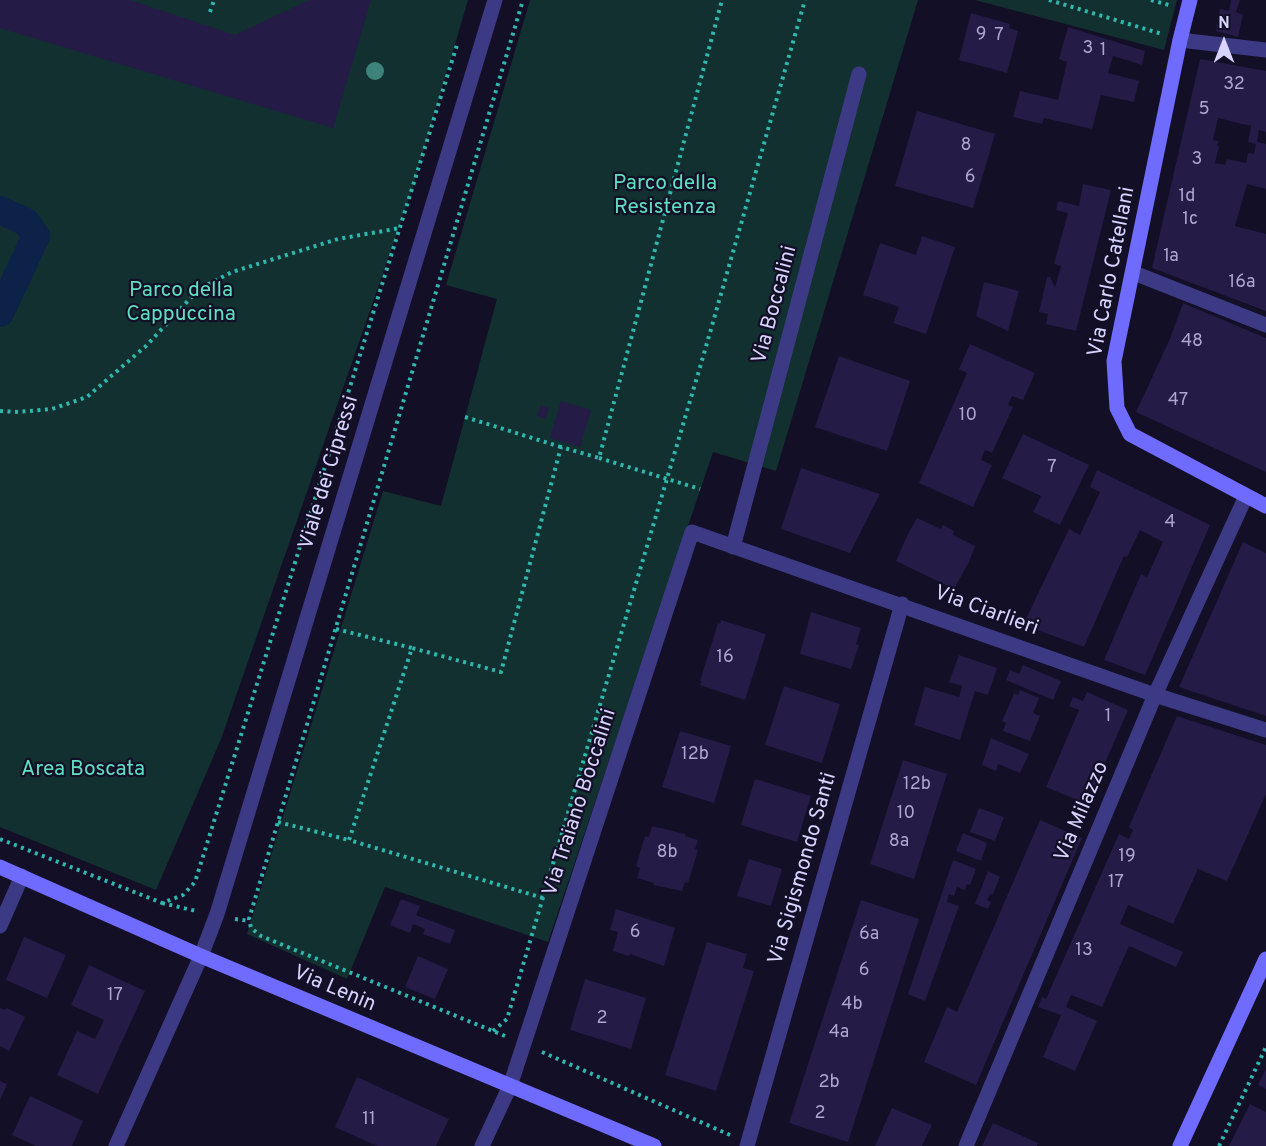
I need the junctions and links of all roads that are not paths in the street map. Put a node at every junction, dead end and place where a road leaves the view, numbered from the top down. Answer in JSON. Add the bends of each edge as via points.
{"nodes":[{"id":1,"x":495,"y":0,"type":"edge"},
{"id":2,"x":1190,"y":0,"type":"edge"},
{"id":3,"x":1180,"y":40,"type":"junction"},
{"id":4,"x":1266,"y":50,"type":"edge"},
{"id":5,"x":859,"y":74,"type":"dead end"},
{"id":6,"x":1134,"y":273,"type":"junction"},
{"id":7,"x":1266,"y":325,"type":"edge"},
{"id":8,"x":1246,"y":496,"type":"junction"},
{"id":9,"x":1266,"y":506,"type":"edge"},
{"id":10,"x":692,"y":532,"type":"joint"},
{"id":11,"x":733,"y":547,"type":"junction"},
{"id":12,"x":902,"y":604,"type":"junction"},
{"id":13,"x":1155,"y":695,"type":"junction"},
{"id":14,"x":1266,"y":730,"type":"edge"},
{"id":15,"x":0,"y":867,"type":"edge"},
{"id":16,"x":22,"y":876,"type":"junction"},
{"id":17,"x":0,"y":926,"type":"edge"},
{"id":18,"x":201,"y":956,"type":"junction"},
{"id":19,"x":1266,"y":959,"type":"edge"},
{"id":20,"x":510,"y":1086,"type":"junction"},
{"id":21,"x":747,"y":1144,"type":"edge"},
{"id":22,"x":116,"y":1146,"type":"edge"},
{"id":23,"x":482,"y":1146,"type":"edge"},
{"id":24,"x":654,"y":1146,"type":"edge"},
{"id":25,"x":966,"y":1146,"type":"edge"},
{"id":26,"x":1180,"y":1146,"type":"edge"}],
"edges":[{"from":1,"to":18,"type":"street","name":"Viale dei Cipressi"},
{"from":2,"to":3,"type":"street","name":"Via Carlo Catellani"},
{"from":3,"to":4,"type":"street"},
{"from":3,"to":6,"type":"street","name":"Via Carlo Catellani"},
{"from":5,"to":11,"type":"street","name":"Via Boccalini"},
{"from":6,"to":7,"type":"street"},
{"from":6,"to":8,"type":"street","name":"Via Carlo Catellani","via":[[1114,361],[1117,408],[1130,435]]},
{"from":8,"to":9,"type":"street","name":"Via Carlo Catellani"},
{"from":8,"to":13,"type":"street","name":"Via Milazzo"},
{"from":10,"to":11,"type":"street","name":"Via Ciarlieri"},
{"from":10,"to":20,"type":"street","name":"Via Traiano Boccalini"},
{"from":11,"to":12,"type":"street","name":"Via Ciarlieri"},
{"from":12,"to":13,"type":"street","name":"Via Ciarlieri"},
{"from":12,"to":21,"type":"street","name":"Via Sigismondo Santi"},
{"from":13,"to":14,"type":"street","name":"Via Ciarlieri"},
{"from":13,"to":25,"type":"street","name":"Via Milazzo"},
{"from":15,"to":16,"type":"street","name":"Via Lenin"},
{"from":16,"to":17,"type":"street"},
{"from":16,"to":18,"type":"street","name":"Via Lenin"},
{"from":18,"to":20,"type":"street","name":"Via Lenin"},
{"from":18,"to":22,"type":"street","name":"Viale dei Cipressi"},
{"from":19,"to":26,"type":"street"},
{"from":20,"to":23,"type":"street","name":"Via Traiano Boccalini"},
{"from":20,"to":24,"type":"street","name":"Via Lenin"}]}
